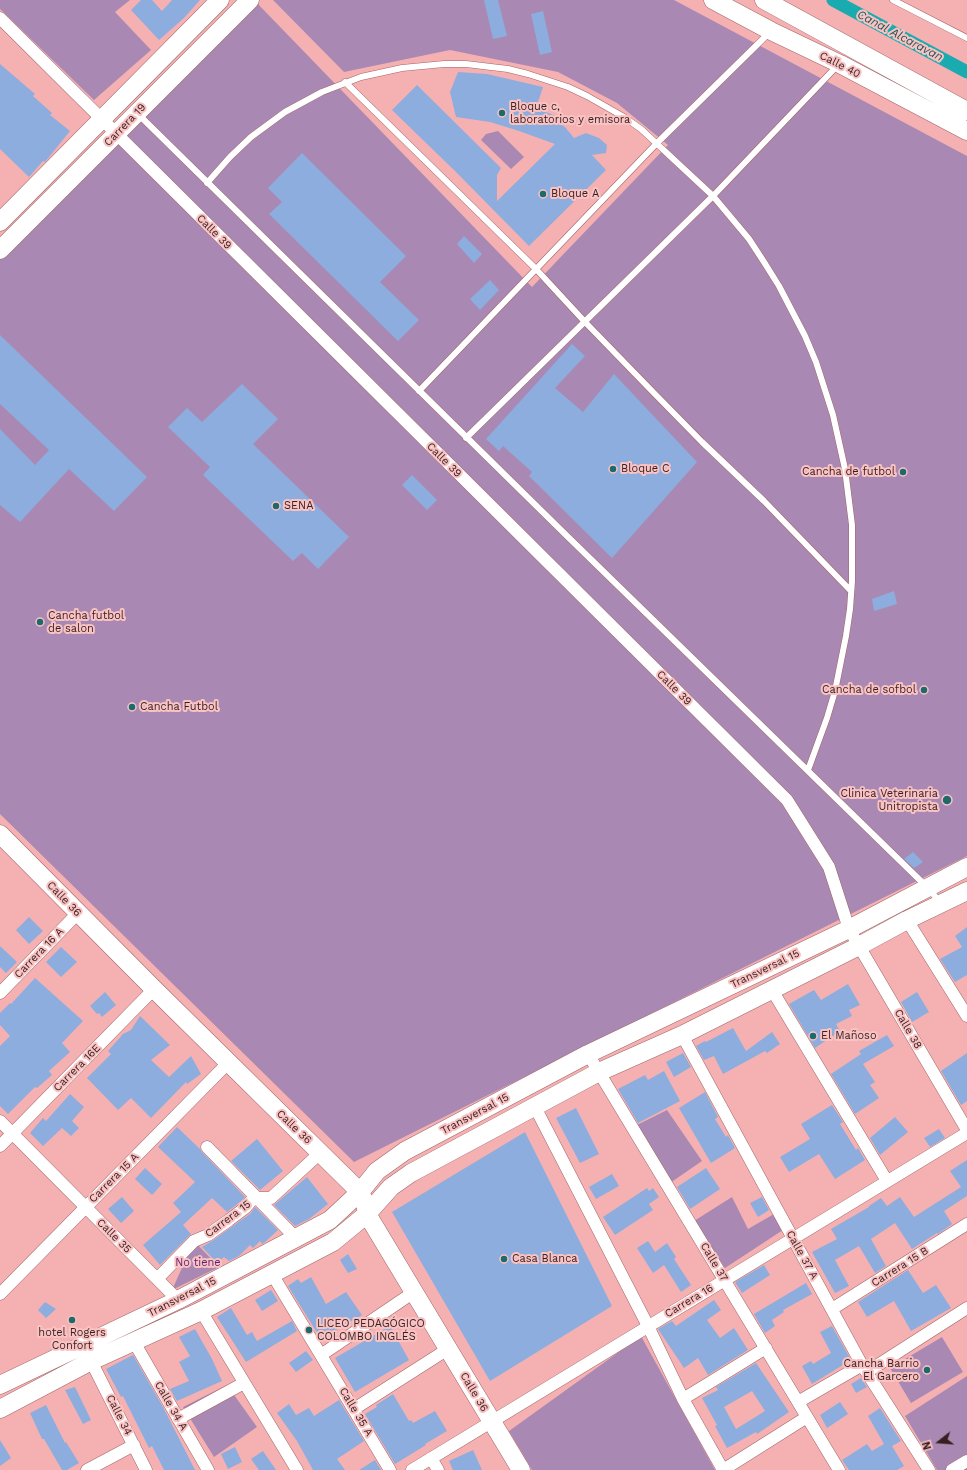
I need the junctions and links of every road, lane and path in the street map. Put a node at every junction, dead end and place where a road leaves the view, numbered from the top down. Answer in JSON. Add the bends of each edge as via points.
{"nodes":[{"id":1,"x":220,"y":0,"type":"edge"},
{"id":2,"x":250,"y":0,"type":"edge"},
{"id":3,"x":712,"y":0,"type":"edge"},
{"id":4,"x":764,"y":0,"type":"edge"},
{"id":5,"x":893,"y":0,"type":"edge"},
{"id":6,"x":0,"y":18,"type":"edge"},
{"id":7,"x":771,"y":31,"type":"junction"},
{"id":8,"x":967,"y":38,"type":"edge"},
{"id":9,"x":840,"y":64,"type":"junction"},
{"id":10,"x":345,"y":82,"type":"junction"},
{"id":11,"x":967,"y":111,"type":"edge"},
{"id":12,"x":136,"y":112,"type":"junction"},
{"id":13,"x":101,"y":120,"type":"junction"},
{"id":14,"x":967,"y":131,"type":"edge"},
{"id":15,"x":116,"y":135,"type":"junction"},
{"id":16,"x":657,"y":143,"type":"junction"},
{"id":17,"x":207,"y":182,"type":"junction"},
{"id":18,"x":713,"y":196,"type":"junction"},
{"id":19,"x":0,"y":222,"type":"edge"},
{"id":20,"x":0,"y":250,"type":"edge"},
{"id":21,"x":536,"y":269,"type":"junction"},
{"id":22,"x":585,"y":322,"type":"junction"},
{"id":23,"x":419,"y":391,"type":"junction"},
{"id":24,"x":466,"y":438,"type":"junction"},
{"id":25,"x":851,"y":591,"type":"junction"},
{"id":26,"x":808,"y":770,"type":"junction"},
{"id":27,"x":2,"y":839,"type":"edge"},
{"id":28,"x":967,"y":867,"type":"edge"},
{"id":29,"x":927,"y":887,"type":"junction"},
{"id":30,"x":967,"y":891,"type":"edge"},
{"id":31,"x":941,"y":904,"type":"junction"},
{"id":32,"x":78,"y":913,"type":"junction"},
{"id":33,"x":907,"y":920,"type":"junction"},
{"id":34,"x":849,"y":929,"type":"junction"},
{"id":35,"x":860,"y":946,"type":"junction"},
{"id":36,"x":154,"y":990,"type":"junction"},
{"id":37,"x":772,"y":990,"type":"junction"},
{"id":38,"x":0,"y":993,"type":"edge"},
{"id":39,"x":967,"y":1016,"type":"edge"},
{"id":40,"x":682,"y":1035,"type":"junction"},
{"id":41,"x":588,"y":1054,"type":"junction"},
{"id":42,"x":228,"y":1063,"type":"junction"},
{"id":43,"x":600,"y":1072,"type":"junction"},
{"id":44,"x":535,"y":1107,"type":"junction"},
{"id":45,"x":0,"y":1121,"type":"edge"},
{"id":46,"x":967,"y":1131,"type":"edge"},
{"id":47,"x":12,"y":1133,"type":"junction"},
{"id":48,"x":0,"y":1146,"type":"edge"},
{"id":49,"x":207,"y":1147,"type":"dead end"},
{"id":50,"x":320,"y":1153,"type":"junction"},
{"id":51,"x":887,"y":1181,"type":"junction"},
{"id":52,"x":360,"y":1192,"type":"junction"},
{"id":53,"x":257,"y":1198,"type":"junction"},
{"id":54,"x":86,"y":1207,"type":"junction"},
{"id":55,"x":367,"y":1214,"type":"junction"},
{"id":56,"x":967,"y":1224,"type":"edge"},
{"id":57,"x":296,"y":1238,"type":"junction"},
{"id":58,"x":792,"y":1239,"type":"junction"},
{"id":59,"x":272,"y":1274,"type":"junction"},
{"id":60,"x":157,"y":1279,"type":"junction"},
{"id":61,"x":725,"y":1280,"type":"junction"},
{"id":62,"x":414,"y":1292,"type":"junction"},
{"id":63,"x":0,"y":1294,"type":"edge"},
{"id":64,"x":178,"y":1300,"type":"junction"},
{"id":65,"x":967,"y":1308,"type":"edge"},
{"id":66,"x":832,"y":1309,"type":"junction"},
{"id":67,"x":201,"y":1311,"type":"junction"},
{"id":68,"x":648,"y":1326,"type":"junction"},
{"id":69,"x":134,"y":1342,"type":"junction"},
{"id":70,"x":766,"y":1348,"type":"junction"},
{"id":71,"x":448,"y":1349,"type":"junction"},
{"id":72,"x":321,"y":1355,"type":"junction"},
{"id":73,"x":91,"y":1361,"type":"junction"},
{"id":74,"x":865,"y":1368,"type":"junction"},
{"id":75,"x":2,"y":1381,"type":"edge"},
{"id":76,"x":244,"y":1383,"type":"junction"},
{"id":77,"x":684,"y":1399,"type":"junction"},
{"id":78,"x":798,"y":1402,"type":"junction"},
{"id":79,"x":354,"y":1408,"type":"junction"},
{"id":80,"x":0,"y":1409,"type":"edge"},
{"id":81,"x":807,"y":1417,"type":"junction"},
{"id":82,"x":178,"y":1419,"type":"junction"},
{"id":83,"x":492,"y":1422,"type":"junction"},
{"id":84,"x":134,"y":1445,"type":"junction"},
{"id":85,"x":432,"y":1458,"type":"junction"},
{"id":86,"x":967,"y":1461,"type":"edge"},
{"id":87,"x":87,"y":1470,"type":"edge"},
{"id":88,"x":146,"y":1470,"type":"edge"},
{"id":89,"x":208,"y":1470,"type":"edge"},
{"id":90,"x":296,"y":1470,"type":"edge"},
{"id":91,"x":390,"y":1470,"type":"edge"},
{"id":92,"x":412,"y":1470,"type":"edge"},
{"id":93,"x":438,"y":1470,"type":"edge"},
{"id":94,"x":521,"y":1470,"type":"edge"},
{"id":95,"x":723,"y":1470,"type":"edge"},
{"id":96,"x":839,"y":1470,"type":"edge"},
{"id":97,"x":929,"y":1470,"type":"edge"},
{"id":98,"x":952,"y":1470,"type":"edge"}],
"edges":[{"from":1,"to":13,"type":"street","name":"Carrera 19"},
{"from":2,"to":12,"type":"street","name":"Carrera 19"},
{"from":3,"to":7,"type":"street","name":"Calle 40"},
{"from":4,"to":11,"type":"street","name":"Calle 40"},
{"from":5,"to":8,"type":"lane"},
{"from":6,"to":13,"type":"street","name":"Calle 39"},
{"from":7,"to":9,"type":"street","name":"Calle 40"},
{"from":7,"to":16,"type":"lane"},
{"from":9,"to":14,"type":"street","name":"Calle 40"},
{"from":9,"to":18,"type":"lane"},
{"from":10,"to":16,"type":"lane","via":[[423,65],[466,64],[508,69],[548,80],[587,96],[624,117]]},
{"from":10,"to":17,"type":"lane","via":[[303,101],[267,124],[235,151]]},
{"from":10,"to":21,"type":"lane"},
{"from":12,"to":15,"type":"street","name":"Carrera 19"},
{"from":12,"to":17,"type":"lane"},
{"from":13,"to":15,"type":"street","name":"Calle 39"},
{"from":13,"to":19,"type":"street","name":"Carrera 19"},
{"from":15,"to":20,"type":"street","name":"Carrera 19"},
{"from":15,"to":34,"type":"street","name":"Calle 39","via":[[787,800],[829,867]]},
{"from":16,"to":18,"type":"lane"},
{"from":16,"to":21,"type":"lane"},
{"from":17,"to":23,"type":"lane"},
{"from":18,"to":22,"type":"lane"},
{"from":18,"to":25,"type":"lane","via":[[749,239],[779,286],[805,336],[823,381],[840,442],[849,497]]},
{"from":21,"to":22,"type":"lane"},
{"from":21,"to":23,"type":"lane"},
{"from":22,"to":24,"type":"lane"},
{"from":22,"to":25,"type":"lane","via":[[702,442],[764,500]]},
{"from":23,"to":24,"type":"lane"},
{"from":24,"to":26,"type":"lane"},
{"from":25,"to":26,"type":"lane","via":[[846,636],[835,691]]},
{"from":26,"to":29,"type":"lane"},
{"from":27,"to":32,"type":"street","name":"Calle 36"},
{"from":28,"to":29,"type":"street","name":"Transversal 15"},
{"from":29,"to":31,"type":"lane"},
{"from":29,"to":34,"type":"street","name":"Transversal 15"},
{"from":30,"to":31,"type":"street","name":"Transversal 15"},
{"from":31,"to":33,"type":"street","name":"Transversal 15"},
{"from":32,"to":36,"type":"street","name":"Calle 36"},
{"from":32,"to":38,"type":"street","name":"Carrera 16 A"},
{"from":33,"to":35,"type":"street","name":"Transversal 15"},
{"from":33,"to":39,"type":"street"},
{"from":34,"to":35,"type":"street","name":"Calle 38"},
{"from":34,"to":41,"type":"street","name":"Transversal 15"},
{"from":35,"to":37,"type":"street","name":"Transversal 15"},
{"from":35,"to":46,"type":"street","name":"Calle 38"},
{"from":36,"to":42,"type":"street","name":"Calle 36"},
{"from":36,"to":47,"type":"street","name":"Carrera 16E"},
{"from":37,"to":40,"type":"street","name":"Transversal 15"},
{"from":37,"to":51,"type":"street"},
{"from":40,"to":43,"type":"street","name":"Transversal 15"},
{"from":40,"to":58,"type":"street","name":"Calle 37 A"},
{"from":41,"to":43,"type":"street","name":"Calle 37"},
{"from":41,"to":52,"type":"street","name":"Transversal 15","via":[[404,1151],[377,1171]]},
{"from":42,"to":50,"type":"street","name":"Calle 36"},
{"from":42,"to":54,"type":"street","name":"Carrera 15 A"},
{"from":43,"to":44,"type":"street","name":"Transversal 15"},
{"from":43,"to":61,"type":"street","name":"Calle 37"},
{"from":44,"to":55,"type":"street","name":"Transversal 15","via":[[411,1174],[391,1187]]},
{"from":44,"to":68,"type":"street"},
{"from":45,"to":47,"type":"street","name":"Calle 35"},
{"from":46,"to":51,"type":"street","name":"Carrera 16"},
{"from":47,"to":48,"type":"street","name":"Carrera 16E"},
{"from":47,"to":54,"type":"street","name":"Calle 35"},
{"from":49,"to":53,"type":"street"},
{"from":50,"to":52,"type":"street","name":"Calle 36"},
{"from":50,"to":53,"type":"street","name":"Carrera 15","via":[[271,1198]]},
{"from":51,"to":58,"type":"street","name":"Carrera 16"},
{"from":52,"to":55,"type":"street","name":"Calle 36"},
{"from":52,"to":57,"type":"street","name":"Transversal 15","via":[[330,1220]]},
{"from":53,"to":57,"type":"street"},
{"from":53,"to":60,"type":"street","name":"Carrera 15","via":[[224,1224],[194,1241]]},
{"from":54,"to":60,"type":"street","name":"Calle 35"},
{"from":54,"to":63,"type":"street","name":"Carrera 15 A"},
{"from":55,"to":59,"type":"street","name":"Transversal 15","via":[[333,1242]]},
{"from":55,"to":62,"type":"street","name":"Calle 36"},
{"from":56,"to":66,"type":"street","name":"Carrera 15 B"},
{"from":57,"to":64,"type":"street","name":"Transversal 15"},
{"from":58,"to":61,"type":"street","name":"Carrera 16"},
{"from":58,"to":66,"type":"street","name":"Calle 37 A"},
{"from":59,"to":67,"type":"street","name":"Transversal 15"},
{"from":59,"to":72,"type":"street","name":"Calle 35 A"},
{"from":60,"to":64,"type":"street","name":"Calle 35"},
{"from":61,"to":68,"type":"street","name":"Carrera 16"},
{"from":61,"to":70,"type":"street","name":"Calle 37"},
{"from":62,"to":71,"type":"street","name":"Calle 36"},
{"from":62,"to":72,"type":"street"},
{"from":64,"to":75,"type":"street","name":"Transversal 15"},
{"from":65,"to":74,"type":"street"},
{"from":66,"to":74,"type":"street","name":"Calle 37 A"},
{"from":67,"to":69,"type":"street","name":"Transversal 15"},
{"from":67,"to":76,"type":"street"},
{"from":68,"to":77,"type":"street"},
{"from":68,"to":83,"type":"street","name":"Carrera 16"},
{"from":69,"to":73,"type":"street","name":"Transversal 15"},
{"from":69,"to":82,"type":"street","name":"Calle 34 A"},
{"from":70,"to":77,"type":"street"},
{"from":70,"to":78,"type":"street","name":"Calle 37"},
{"from":71,"to":79,"type":"street"},
{"from":71,"to":83,"type":"street","name":"Calle 36"},
{"from":72,"to":79,"type":"street","name":"Calle 35 A"},
{"from":73,"to":80,"type":"street","name":"Transversal 15"},
{"from":73,"to":84,"type":"street","name":"Calle 34"},
{"from":74,"to":78,"type":"street"},
{"from":74,"to":97,"type":"street","name":"Calle 37 A"},
{"from":76,"to":82,"type":"street"},
{"from":76,"to":90,"type":"street"},
{"from":77,"to":95,"type":"street"},
{"from":78,"to":81,"type":"street","name":"Calle 37"},
{"from":79,"to":91,"type":"street","name":"Calle 35 A"},
{"from":81,"to":95,"type":"street"},
{"from":81,"to":96,"type":"street","name":"Calle 37"},
{"from":82,"to":89,"type":"street","name":"Calle 34 A"},
{"from":83,"to":85,"type":"street","name":"Carrera 16"},
{"from":83,"to":94,"type":"street","name":"Calle 36"},
{"from":84,"to":87,"type":"street"},
{"from":84,"to":88,"type":"street","name":"Calle 34"},
{"from":85,"to":92,"type":"street","name":"Carrera 16"},
{"from":85,"to":93,"type":"street"},
{"from":86,"to":98,"type":"street"}]}
